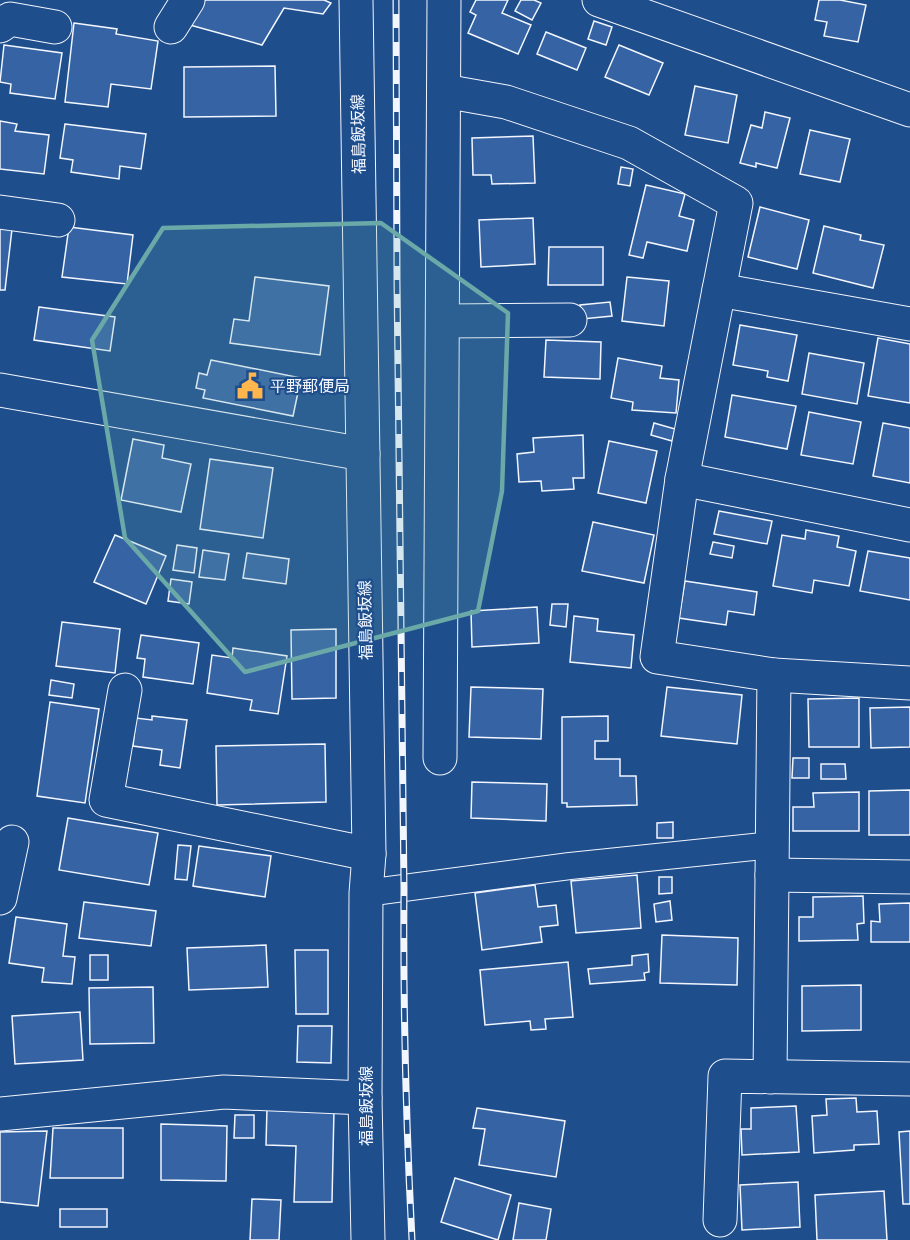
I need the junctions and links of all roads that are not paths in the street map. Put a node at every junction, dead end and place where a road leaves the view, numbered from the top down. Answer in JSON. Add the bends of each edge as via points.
{"nodes":[{"id":1,"x":188,"y":0,"type":"edge"},
{"id":2,"x":444,"y":0,"type":"edge"},
{"id":3,"x":599,"y":0,"type":"edge"},
{"id":4,"x":355,"y":1,"type":"edge"},
{"id":5,"x":0,"y":26,"type":"edge"},
{"id":6,"x":55,"y":27,"type":"dead end"},
{"id":7,"x":171,"y":27,"type":"dead end"},
{"id":8,"x":444,"y":91,"type":"junction"},
{"id":9,"x":910,"y":111,"type":"edge"},
{"id":10,"x":0,"y":212,"type":"edge"},
{"id":11,"x":58,"y":220,"type":"dead end"},
{"id":12,"x":719,"y":290,"type":"junction"},
{"id":13,"x":570,"y":320,"type":"dead end"},
{"id":14,"x":443,"y":321,"type":"junction"},
{"id":15,"x":910,"y":324,"type":"edge"},
{"id":16,"x":0,"y":390,"type":"edge"},
{"id":17,"x":363,"y":454,"type":"junction"},
{"id":18,"x":682,"y":479,"type":"junction"},
{"id":19,"x":910,"y":525,"type":"edge"},
{"id":20,"x":774,"y":675,"type":"junction"},
{"id":21,"x":910,"y":683,"type":"edge"},
{"id":22,"x":124,"y":690,"type":"dead end"},
{"id":23,"x":441,"y":758,"type":"dead end"},
{"id":24,"x":12,"y":842,"type":"dead end"},
{"id":25,"x":369,"y":854,"type":"junction"},
{"id":26,"x":772,"y":860,"type":"junction"},
{"id":27,"x":910,"y":877,"type":"edge"},
{"id":28,"x":366,"y":893,"type":"junction"},
{"id":29,"x":0,"y":898,"type":"edge"},
{"id":30,"x":770,"y":1077,"type":"junction"},
{"id":31,"x":910,"y":1079,"type":"edge"},
{"id":32,"x":365,"y":1098,"type":"junction"},
{"id":33,"x":0,"y":1114,"type":"edge"},
{"id":34,"x":720,"y":1220,"type":"dead end"},
{"id":35,"x":368,"y":1240,"type":"edge"}],
"edges":[{"from":1,"to":7,"type":"street"},
{"from":2,"to":8,"type":"street"},
{"from":3,"to":9,"type":"street"},
{"from":4,"to":17,"type":"street","name":"福島飯坂線"},
{"from":5,"to":6,"type":"street","via":[[10,19]]},
{"from":8,"to":12,"type":"street","via":[[506,102],[629,143],[736,203]]},
{"from":8,"to":14,"type":"street"},
{"from":10,"to":11,"type":"street"},
{"from":12,"to":15,"type":"street"},
{"from":12,"to":18,"type":"street"},
{"from":13,"to":14,"type":"street"},
{"from":14,"to":23,"type":"street"},
{"from":16,"to":17,"type":"street"},
{"from":17,"to":25,"type":"street","name":"福島飯坂線"},
{"from":18,"to":19,"type":"street"},
{"from":18,"to":20,"type":"street","via":[[657,657]]},
{"from":20,"to":21,"type":"street"},
{"from":20,"to":26,"type":"street"},
{"from":22,"to":25,"type":"street","via":[[106,800]]},
{"from":24,"to":29,"type":"street"},
{"from":25,"to":28,"type":"street","name":"福島飯坂線"},
{"from":26,"to":27,"type":"street"},
{"from":26,"to":28,"type":"street","via":[[570,866]]},
{"from":26,"to":30,"type":"street"},
{"from":28,"to":32,"type":"street","name":"福島飯坂線"},
{"from":30,"to":31,"type":"street"},
{"from":30,"to":34,"type":"street","via":[[725,1076]]},
{"from":32,"to":33,"type":"street","via":[[224,1092]]},
{"from":32,"to":35,"type":"street","name":"福島飯坂線"}]}
